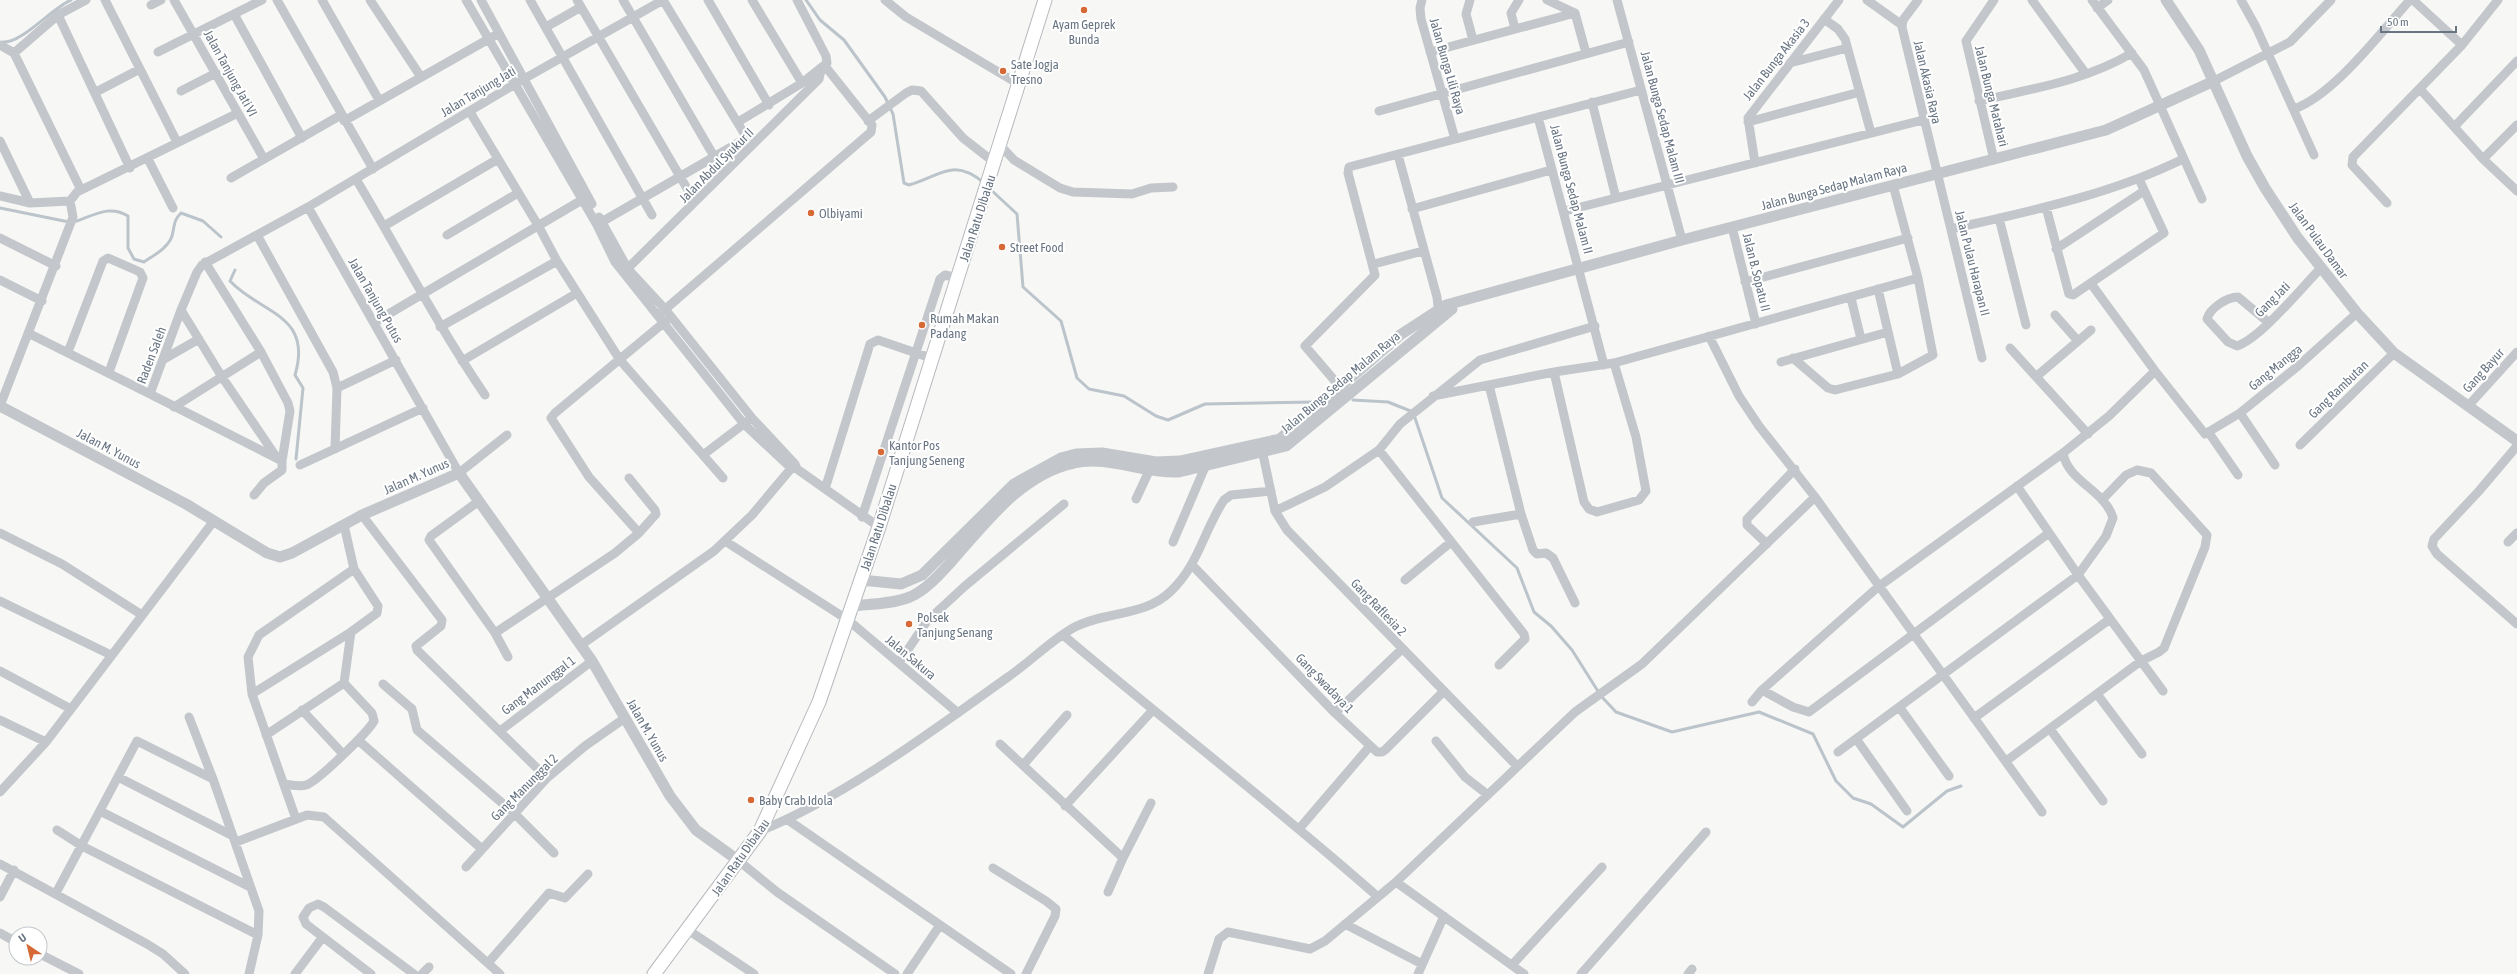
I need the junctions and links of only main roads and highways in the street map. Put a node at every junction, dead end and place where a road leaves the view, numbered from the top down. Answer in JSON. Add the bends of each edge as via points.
{"nodes":[{"id":1,"x":1045,"y":0,"type":"edge"},
{"id":2,"x":654,"y":974,"type":"edge"}],
"edges":[{"from":1,"to":2,"type":"main road","name":"Jalan Ratu Dibalau","via":[[879,527],[819,702],[760,832]]}]}
